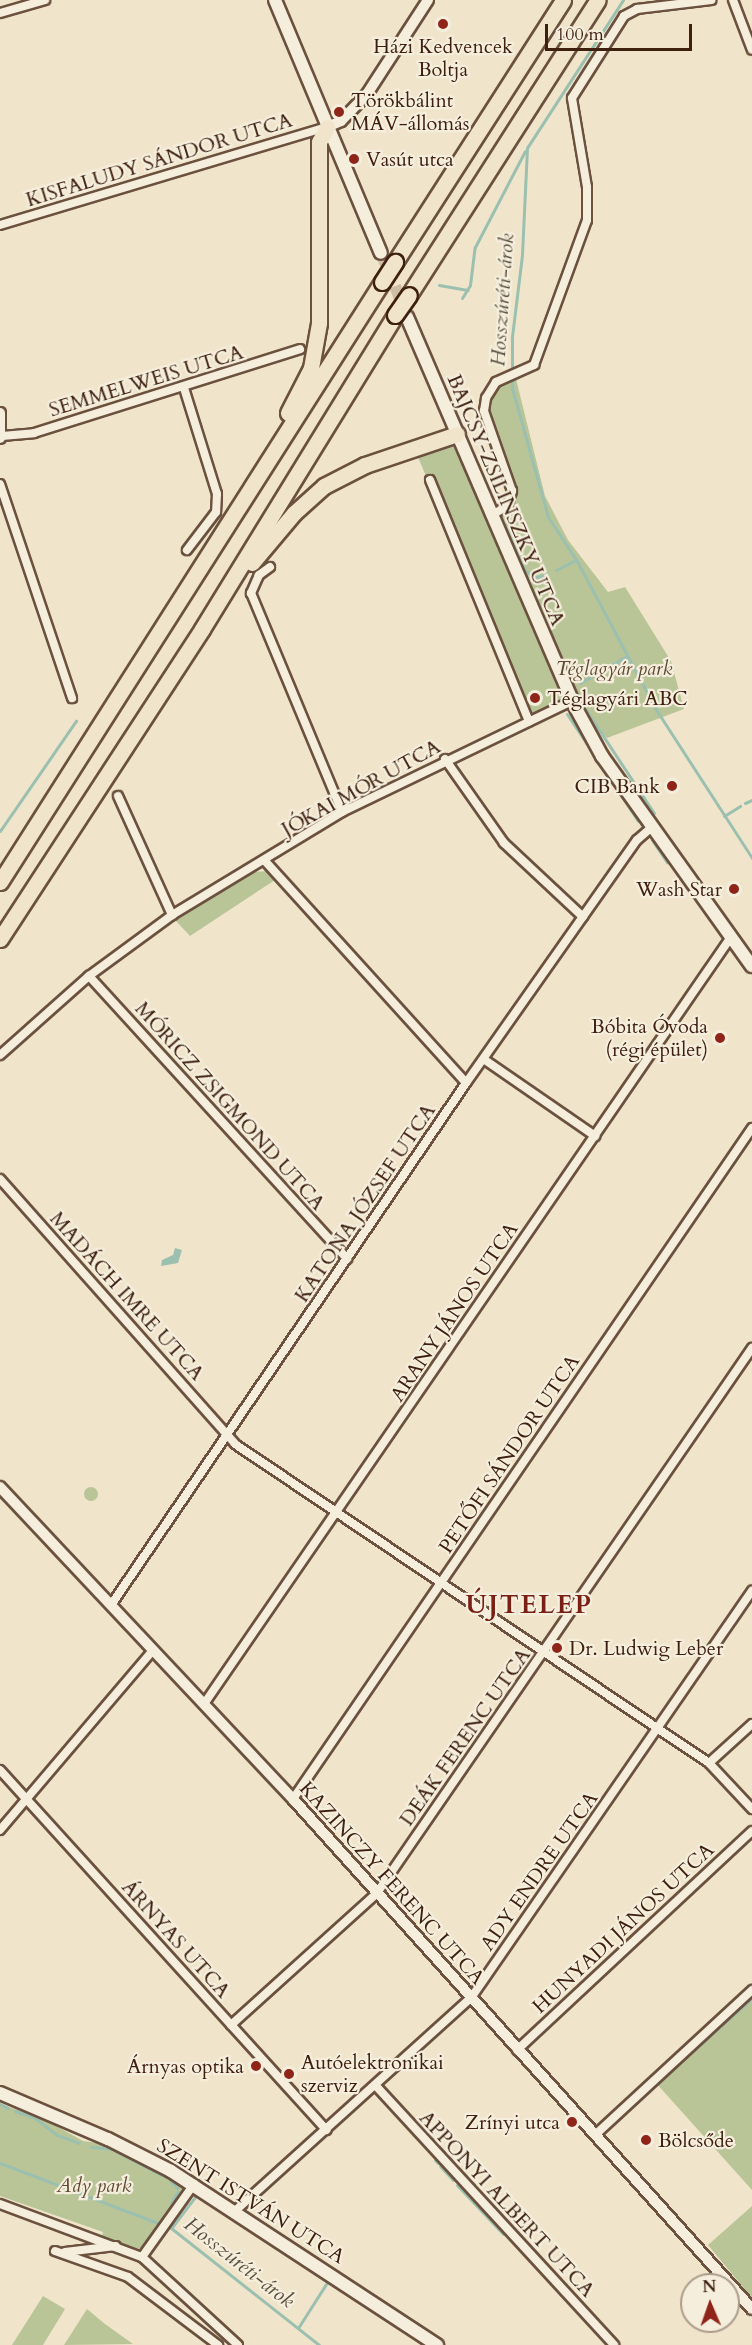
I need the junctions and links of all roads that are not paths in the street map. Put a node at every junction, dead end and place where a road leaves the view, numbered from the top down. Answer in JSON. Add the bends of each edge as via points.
{"nodes":[{"id":1,"x":45,"y":0,"type":"edge"},
{"id":2,"x":274,"y":0,"type":"edge"},
{"id":3,"x":428,"y":0,"type":"edge"},
{"id":4,"x":563,"y":0,"type":"edge"},
{"id":5,"x":598,"y":0,"type":"edge"},
{"id":6,"x":711,"y":0,"type":"edge"},
{"id":7,"x":733,"y":0,"type":"edge"},
{"id":8,"x":0,"y":13,"type":"edge"},
{"id":9,"x":752,"y":50,"type":"edge"},
{"id":10,"x":327,"y":127,"type":"junction"},
{"id":11,"x":0,"y":225,"type":"edge"},
{"id":12,"x":381,"y":253,"type":"tunnel mouth"},
{"id":13,"x":401,"y":316,"type":"junction"},
{"id":14,"x":300,"y":349,"type":"dead end"},
{"id":15,"x":184,"y":388,"type":"junction"},
{"id":16,"x":0,"y":413,"type":"edge"},
{"id":17,"x":457,"y":434,"type":"junction"},
{"id":18,"x":1,"y":437,"type":"edge"},
{"id":19,"x":430,"y":480,"type":"dead end"},
{"id":20,"x":0,"y":484,"type":"edge"},
{"id":21,"x":491,"y":516,"type":"junction"},
{"id":22,"x":229,"y":526,"type":"junction"},
{"id":23,"x":187,"y":550,"type":"dead end"},
{"id":24,"x":270,"y":567,"type":"dead end"},
{"id":25,"x":202,"y":629,"type":"junction"},
{"id":26,"x":72,"y":698,"type":"dead end"},
{"id":27,"x":572,"y":701,"type":"junction"},
{"id":28,"x":529,"y":721,"type":"junction"},
{"id":29,"x":445,"y":759,"type":"junction"},
{"id":30,"x":118,"y":796,"type":"dead end"},
{"id":31,"x":342,"y":812,"type":"junction"},
{"id":32,"x":653,"y":826,"type":"junction"},
{"id":33,"x":265,"y":861,"type":"junction"},
{"id":34,"x":0,"y":882,"type":"edge"},
{"id":35,"x":172,"y":915,"type":"junction"},
{"id":36,"x":583,"y":917,"type":"junction"},
{"id":37,"x":731,"y":937,"type":"junction"},
{"id":38,"x":0,"y":939,"type":"edge"},
{"id":39,"x":752,"y":966,"type":"edge"},
{"id":40,"x":89,"y":976,"type":"junction"},
{"id":41,"x":0,"y":1055,"type":"edge"},
{"id":42,"x":485,"y":1060,"type":"junction"},
{"id":43,"x":466,"y":1083,"type":"junction"},
{"id":44,"x":752,"y":1128,"type":"edge"},
{"id":45,"x":594,"y":1136,"type":"junction"},
{"id":46,"x":0,"y":1179,"type":"edge"},
{"id":47,"x":347,"y":1259,"type":"junction"},
{"id":48,"x":752,"y":1348,"type":"edge"},
{"id":49,"x":229,"y":1436,"type":"junction"},
{"id":50,"x":0,"y":1487,"type":"edge"},
{"id":51,"x":336,"y":1515,"type":"junction"},
{"id":52,"x":440,"y":1584,"type":"junction"},
{"id":53,"x":752,"y":1591,"type":"edge"},
{"id":54,"x":111,"y":1605,"type":"junction"},
{"id":55,"x":153,"y":1650,"type":"junction"},
{"id":56,"x":543,"y":1652,"type":"junction"},
{"id":57,"x":204,"y":1704,"type":"junction"},
{"id":58,"x":752,"y":1724,"type":"edge"},
{"id":59,"x":658,"y":1728,"type":"junction"},
{"id":60,"x":709,"y":1763,"type":"junction"},
{"id":61,"x":0,"y":1770,"type":"edge"},
{"id":62,"x":26,"y":1797,"type":"junction"},
{"id":63,"x":293,"y":1799,"type":"junction"},
{"id":64,"x":752,"y":1809,"type":"edge"},
{"id":65,"x":0,"y":1830,"type":"edge"},
{"id":66,"x":752,"y":1831,"type":"edge"},
{"id":67,"x":377,"y":1893,"type":"junction"},
{"id":68,"x":752,"y":1990,"type":"edge"},
{"id":69,"x":471,"y":1998,"type":"junction"},
{"id":70,"x":231,"y":2025,"type":"junction"},
{"id":71,"x":517,"y":2050,"type":"junction"},
{"id":72,"x":375,"y":2086,"type":"junction"},
{"id":73,"x":0,"y":2093,"type":"edge"},
{"id":74,"x":327,"y":2130,"type":"junction"},
{"id":75,"x":595,"y":2135,"type":"junction"},
{"id":76,"x":194,"y":2184,"type":"junction"},
{"id":77,"x":0,"y":2204,"type":"edge"},
{"id":78,"x":236,"y":2210,"type":"junction"},
{"id":79,"x":117,"y":2246,"type":"junction"},
{"id":80,"x":55,"y":2251,"type":"dead end"},
{"id":81,"x":64,"y":2254,"type":"junction"},
{"id":82,"x":142,"y":2258,"type":"junction"},
{"id":83,"x":752,"y":2309,"type":"edge"},
{"id":84,"x":218,"y":2345,"type":"edge"},
{"id":85,"x":238,"y":2345,"type":"edge"},
{"id":86,"x":437,"y":2345,"type":"edge"},
{"id":87,"x":614,"y":2345,"type":"edge"}],
"edges":[{"from":1,"to":8,"type":"street"},
{"from":2,"to":10,"type":"main road"},
{"from":3,"to":10,"type":"street","via":[[367,94],[341,121]]},
{"from":4,"to":22,"type":"highway","bridge":true},
{"from":5,"to":13,"type":"highway","bridge":true,"via":[[409,295]]},
{"from":6,"to":21,"type":"street","via":[[637,9],[624,16],[572,98],[587,187],[587,220],[537,357],[526,371],[502,379],[489,390],[484,411],[512,491],[508,505]]},
{"from":7,"to":9,"type":"street"},
{"from":10,"to":11,"type":"street","name":"KISFALUDY SÁNDOR UTCA"},
{"from":10,"to":12,"type":"main road"},
{"from":10,"to":22,"type":"highway","via":[[319,142],[321,294],[310,368],[247,483]]},
{"from":13,"to":17,"type":"main road","name":"BAJCSY-ZSILINSZKY UTCA"},
{"from":13,"to":25,"type":"highway"},
{"from":14,"to":15,"type":"street","name":"SEMMELWEIS UTCA"},
{"from":15,"to":18,"type":"street","name":"SEMMELWEIS UTCA","via":[[34,433]]},
{"from":15,"to":23,"type":"street","via":[[217,494],[216,512]]},
{"from":16,"to":18,"type":"street"},
{"from":17,"to":21,"type":"main road","name":"BAJCSY-ZSILINSZKY UTCA"},
{"from":17,"to":25,"type":"highway","via":[[365,465],[324,486],[275,534],[222,610]]},
{"from":19,"to":28,"type":"street"},
{"from":20,"to":26,"type":"street"},
{"from":21,"to":27,"type":"main road","name":"BAJCSY-ZSILINSZKY UTCA"},
{"from":22,"to":34,"type":"highway"},
{"from":24,"to":31,"type":"street","via":[[259,575],[251,593]]},
{"from":25,"to":38,"type":"highway"},
{"from":27,"to":28,"type":"street","name":"JÓKAI MÓR UTCA"},
{"from":27,"to":32,"type":"main road","name":"BAJCSY-ZSILINSZKY UTCA","via":[[602,756]]},
{"from":28,"to":29,"type":"street","name":"JÓKAI MÓR UTCA"},
{"from":29,"to":31,"type":"street","name":"JÓKAI MÓR UTCA"},
{"from":29,"to":36,"type":"street","via":[[504,843]]},
{"from":30,"to":35,"type":"street"},
{"from":31,"to":33,"type":"street","name":"JÓKAI MÓR UTCA"},
{"from":32,"to":36,"type":"street","name":"KATONA JÓZSEF UTCA","via":[[640,836]]},
{"from":32,"to":37,"type":"main road","name":"BAJCSY-ZSILINSZKY UTCA"},
{"from":33,"to":35,"type":"street","name":"JÓKAI MÓR UTCA"},
{"from":33,"to":43,"type":"street"},
{"from":35,"to":40,"type":"street","name":"JÓKAI MÓR UTCA"},
{"from":36,"to":42,"type":"street","name":"KATONA JÓZSEF UTCA"},
{"from":37,"to":39,"type":"main road","name":"BAJCSY-ZSILINSZKY UTCA"},
{"from":37,"to":45,"type":"street","name":"ARANY JÁNOS UTCA"},
{"from":40,"to":41,"type":"street","name":"JÓKAI MÓR UTCA"},
{"from":40,"to":47,"type":"street","name":"MÓRICZ ZSIGMOND UTCA"},
{"from":42,"to":43,"type":"street","name":"KATONA JÓZSEF UTCA"},
{"from":42,"to":45,"type":"street"},
{"from":43,"to":47,"type":"street","name":"KATONA JÓZSEF UTCA"},
{"from":44,"to":52,"type":"street","name":"PETŐFI SÁNDOR UTCA"},
{"from":45,"to":51,"type":"street","name":"ARANY JÁNOS UTCA"},
{"from":46,"to":49,"type":"street","name":"MADÁCH IMRE UTCA"},
{"from":47,"to":49,"type":"street","name":"KATONA JÓZSEF UTCA"},
{"from":48,"to":56,"type":"street","name":"DEÁK FERENC UTCA"},
{"from":49,"to":51,"type":"street","name":"MADÁCH IMRE UTCA","via":[[234,1444]]},
{"from":49,"to":54,"type":"street","name":"KATONA JÓZSEF UTCA"},
{"from":50,"to":54,"type":"street","name":"KAZINCZY FERENC UTCA"},
{"from":51,"to":52,"type":"street","name":"MADÁCH IMRE UTCA"},
{"from":51,"to":57,"type":"street","name":"ARANY JÁNOS UTCA"},
{"from":52,"to":56,"type":"street","name":"MADÁCH IMRE UTCA"},
{"from":52,"to":63,"type":"street","name":"PETŐFI SÁNDOR UTCA"},
{"from":53,"to":59,"type":"street","name":"ADY ENDRE UTCA"},
{"from":54,"to":55,"type":"street","name":"KAZINCZY FERENC UTCA"},
{"from":55,"to":57,"type":"street","name":"KAZINCZY FERENC UTCA"},
{"from":55,"to":62,"type":"street"},
{"from":56,"to":59,"type":"street","name":"MADÁCH IMRE UTCA"},
{"from":56,"to":67,"type":"street","name":"DEÁK FERENC UTCA"},
{"from":57,"to":63,"type":"street","name":"KAZINCZY FERENC UTCA"},
{"from":58,"to":60,"type":"street"},
{"from":59,"to":60,"type":"street","name":"MADÁCH IMRE UTCA"},
{"from":59,"to":69,"type":"street","name":"ADY ENDRE UTCA"},
{"from":60,"to":64,"type":"street","name":"MADÁCH IMRE UTCA"},
{"from":61,"to":62,"type":"street","name":"ÁRNYAS UTCA"},
{"from":62,"to":65,"type":"street"},
{"from":62,"to":70,"type":"street","name":"ÁRNYAS UTCA"},
{"from":63,"to":67,"type":"street","name":"KAZINCZY FERENC UTCA"},
{"from":66,"to":71,"type":"street","name":"HUNYADI JÁNOS UTCA"},
{"from":67,"to":69,"type":"street","name":"KAZINCZY FERENC UTCA"},
{"from":67,"to":70,"type":"street","name":"DEÁK FERENC UTCA"},
{"from":68,"to":75,"type":"street"},
{"from":69,"to":71,"type":"street","name":"KAZINCZY FERENC UTCA"},
{"from":69,"to":72,"type":"street","name":"ADY ENDRE UTCA"},
{"from":70,"to":74,"type":"street","name":"ÁRNYAS UTCA"},
{"from":71,"to":75,"type":"street","name":"KAZINCZY FERENC UTCA"},
{"from":72,"to":74,"type":"street","name":"ADY ENDRE UTCA"},
{"from":72,"to":87,"type":"street","name":"APPONYI ALBERT UTCA"},
{"from":73,"to":76,"type":"main road","name":"SZENT ISTVÁN UTCA","via":[[108,2139]]},
{"from":74,"to":78,"type":"street","name":"ADY ENDRE UTCA"},
{"from":75,"to":83,"type":"street","name":"KAZINCZY FERENC UTCA"},
{"from":76,"to":78,"type":"main road","name":"SZENT ISTVÁN UTCA"},
{"from":76,"to":82,"type":"street"},
{"from":77,"to":79,"type":"street"},
{"from":78,"to":86,"type":"main road","name":"SZENT ISTVÁN UTCA"},
{"from":79,"to":81,"type":"street"},
{"from":79,"to":82,"type":"street"},
{"from":80,"to":81,"type":"street"},
{"from":81,"to":84,"type":"street","via":[[128,2277]]},
{"from":82,"to":85,"type":"street"}]}
